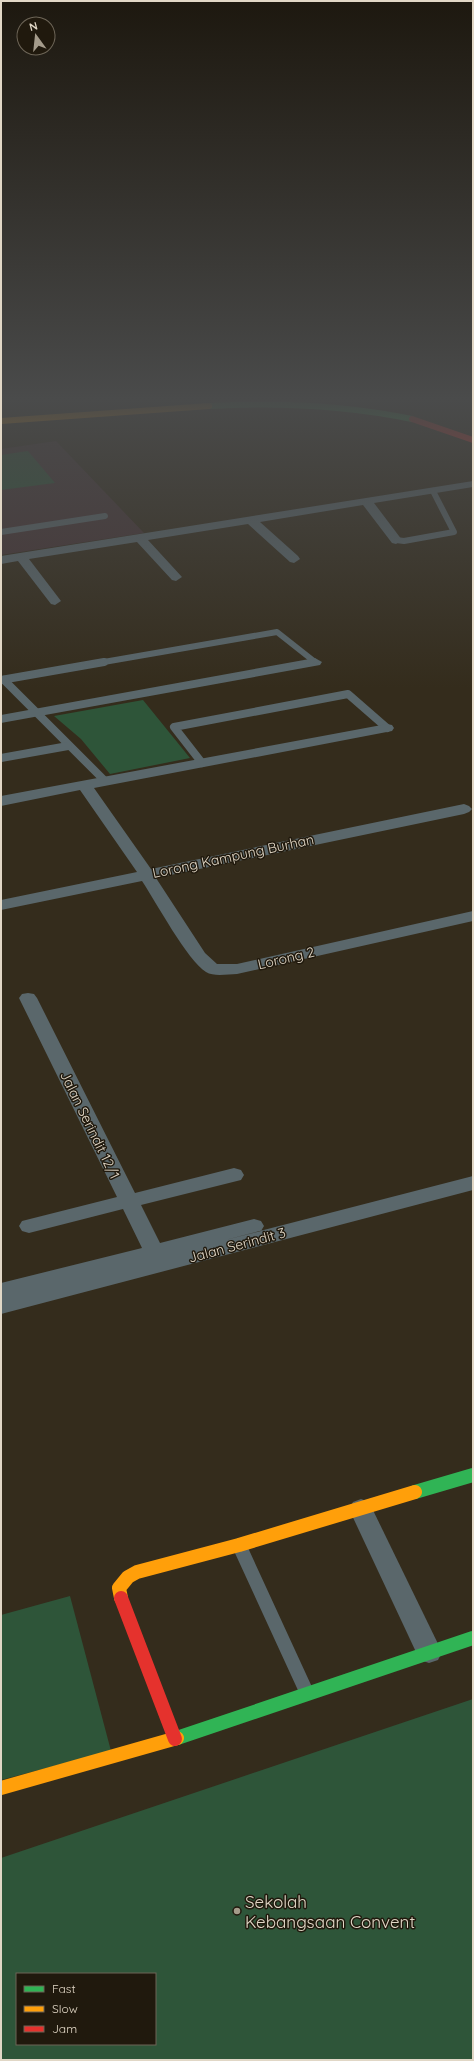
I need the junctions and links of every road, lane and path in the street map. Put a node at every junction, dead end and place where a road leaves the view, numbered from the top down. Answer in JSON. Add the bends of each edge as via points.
{"nodes":[{"id":1,"x":395,"y":496,"type":"edge"},
{"id":2,"x":436,"y":496,"type":"edge"},
{"id":3,"x":366,"y":501,"type":"junction"},
{"id":4,"x":104,"y":516,"type":"dead end"},
{"id":5,"x":250,"y":520,"type":"junction"},
{"id":6,"x":1,"y":532,"type":"edge"},
{"id":7,"x":140,"y":538,"type":"junction"},
{"id":8,"x":396,"y":540,"type":"joint"},
{"id":9,"x":21,"y":557,"type":"junction"},
{"id":10,"x":294,"y":559,"type":"dead end"},
{"id":11,"x":1,"y":560,"type":"edge"},
{"id":12,"x":176,"y":577,"type":"dead end"},
{"id":13,"x":55,"y":601,"type":"dead end"},
{"id":14,"x":315,"y":662,"type":"joint"},
{"id":15,"x":2,"y":680,"type":"edge"},
{"id":16,"x":37,"y":712,"type":"junction"},
{"id":17,"x":1,"y":719,"type":"edge"},
{"id":18,"x":387,"y":728,"type":"joint"},
{"id":19,"x":68,"y":746,"type":"junction"},
{"id":20,"x":1,"y":758,"type":"edge"},
{"id":21,"x":202,"y":763,"type":"junction"},
{"id":22,"x":111,"y":780,"type":"junction"},
{"id":23,"x":84,"y":786,"type":"junction"},
{"id":24,"x":1,"y":800,"type":"edge"},
{"id":25,"x":464,"y":809,"type":"dead end"},
{"id":26,"x":146,"y":874,"type":"junction"},
{"id":27,"x":1,"y":905,"type":"edge"},
{"id":28,"x":473,"y":916,"type":"edge"},
{"id":29,"x":28,"y":998,"type":"dead end"},
{"id":30,"x":234,"y":1175,"type":"dead end"},
{"id":31,"x":473,"y":1183,"type":"edge"},
{"id":32,"x":128,"y":1201,"type":"junction"},
{"id":33,"x":29,"y":1226,"type":"dead end"},
{"id":34,"x":254,"y":1226,"type":"dead end"},
{"id":35,"x":154,"y":1251,"type":"junction"},
{"id":36,"x":1,"y":1291,"type":"edge"},
{"id":37,"x":1,"y":1306,"type":"edge"},
{"id":38,"x":473,"y":1475,"type":"edge"},
{"id":39,"x":361,"y":1509,"type":"junction"},
{"id":40,"x":239,"y":1545,"type":"junction"},
{"id":41,"x":473,"y":1638,"type":"edge"},
{"id":42,"x":428,"y":1652,"type":"junction"},
{"id":43,"x":307,"y":1695,"type":"junction"},
{"id":44,"x":175,"y":1739,"type":"junction"},
{"id":45,"x":1,"y":1788,"type":"edge"}],
"edges":[{"from":1,"to":3,"type":"street"},
{"from":2,"to":8,"type":"lane","via":[[454,532],[404,542]]},
{"from":3,"to":5,"type":"street"},
{"from":3,"to":8,"type":"street"},
{"from":4,"to":6,"type":"lane"},
{"from":5,"to":7,"type":"street"},
{"from":5,"to":10,"type":"street"},
{"from":7,"to":9,"type":"street"},
{"from":7,"to":12,"type":"street"},
{"from":9,"to":11,"type":"street"},
{"from":9,"to":13,"type":"street"},
{"from":14,"to":15,"type":"lane","via":[[277,632]]},
{"from":14,"to":16,"type":"street"},
{"from":15,"to":16,"type":"lane"},
{"from":16,"to":17,"type":"street"},
{"from":16,"to":19,"type":"lane"},
{"from":18,"to":21,"type":"street"},
{"from":18,"to":21,"type":"lane","via":[[348,694],[174,727]]},
{"from":19,"to":20,"type":"lane"},
{"from":19,"to":22,"type":"lane"},
{"from":21,"to":22,"type":"street"},
{"from":22,"to":23,"type":"street"},
{"from":23,"to":24,"type":"street"},
{"from":23,"to":26,"type":"street","name":"Lorong 2"},
{"from":25,"to":26,"type":"street","name":"Lorong Kampung Burhan"},
{"from":26,"to":27,"type":"street","name":"Lorong Kampung Burhan"},
{"from":26,"to":28,"type":"street","name":"Lorong 2","via":[[199,956],[213,969],[237,969]]},
{"from":29,"to":32,"type":"street","name":"Jalan Serindit 12/1"},
{"from":30,"to":32,"type":"street"},
{"from":31,"to":37,"type":"street","name":"Jalan Serindit 3"},
{"from":32,"to":33,"type":"street"},
{"from":32,"to":35,"type":"street","name":"Jalan Serindit 12/1"},
{"from":34,"to":35,"type":"street"},
{"from":35,"to":36,"type":"street"},
{"from":38,"to":39,"type":"main road"},
{"from":39,"to":40,"type":"main road"},
{"from":39,"to":42,"type":"street"},
{"from":40,"to":43,"type":"lane"},
{"from":40,"to":44,"type":"main road","via":[[137,1572],[118,1588]]},
{"from":41,"to":42,"type":"main road"},
{"from":42,"to":43,"type":"main road"},
{"from":43,"to":44,"type":"main road"},
{"from":44,"to":45,"type":"main road"}]}
